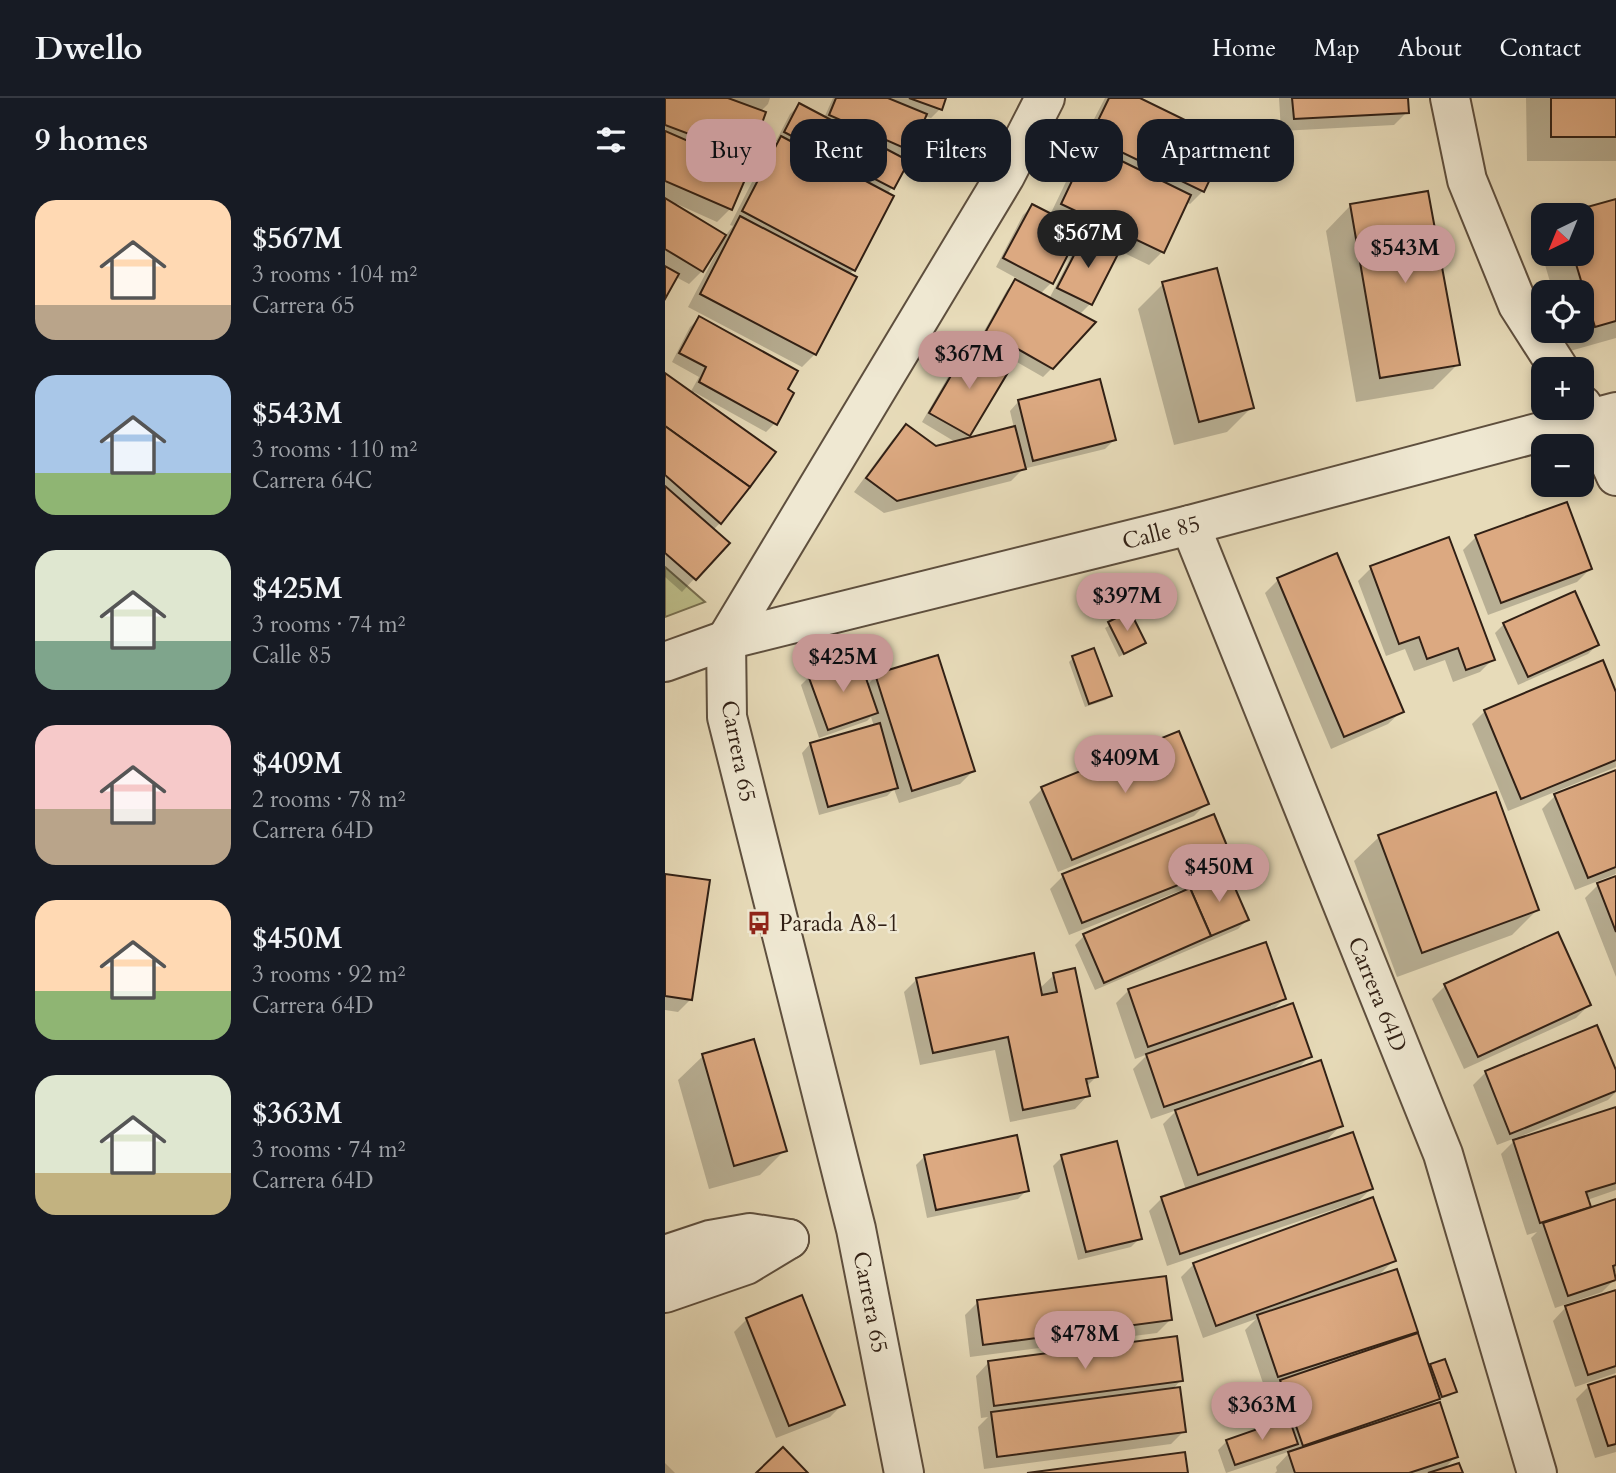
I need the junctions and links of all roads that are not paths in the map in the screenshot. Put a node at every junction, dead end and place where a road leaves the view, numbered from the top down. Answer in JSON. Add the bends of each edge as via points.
{"nodes":[{"id":1,"x":1045,"y":98,"type":"edge"},
{"id":2,"x":1450,"y":98,"type":"edge"},
{"id":3,"x":1551,"y":357,"type":"edge"},
{"id":4,"x":1596,"y":412,"type":"edge"},
{"id":5,"x":1616,"y":477,"type":"edge"},
{"id":6,"x":1190,"y":525,"type":"junction"},
{"id":7,"x":726,"y":640,"type":"junction"},
{"id":8,"x":665,"y":662,"type":"edge"},
{"id":9,"x":665,"y":1255,"type":"edge"},
{"id":10,"x":665,"y":1293,"type":"edge"},
{"id":11,"x":904,"y":1473,"type":"edge"},
{"id":12,"x":1537,"y":1473,"type":"edge"}],
"edges":[{"from":1,"to":7,"type":"street","via":[[1005,176]]},
{"from":2,"to":3,"type":"street","via":[[1467,180],[1518,305]]},
{"from":4,"to":5,"type":"street"},
{"from":4,"to":6,"type":"street","name":"Calle 85"},
{"from":6,"to":7,"type":"street","name":"Calle 85"},
{"from":6,"to":12,"type":"street","name":"Carrera 64D","via":[[1443,1154]]},
{"from":7,"to":8,"type":"street","name":"Calle 85"},
{"from":7,"to":11,"type":"street","name":"Carrera 65","via":[[727,717],[856,1229]]},
{"from":9,"to":10,"type":"street","via":[[750,1233],[789,1238],[746,1265]]}]}
